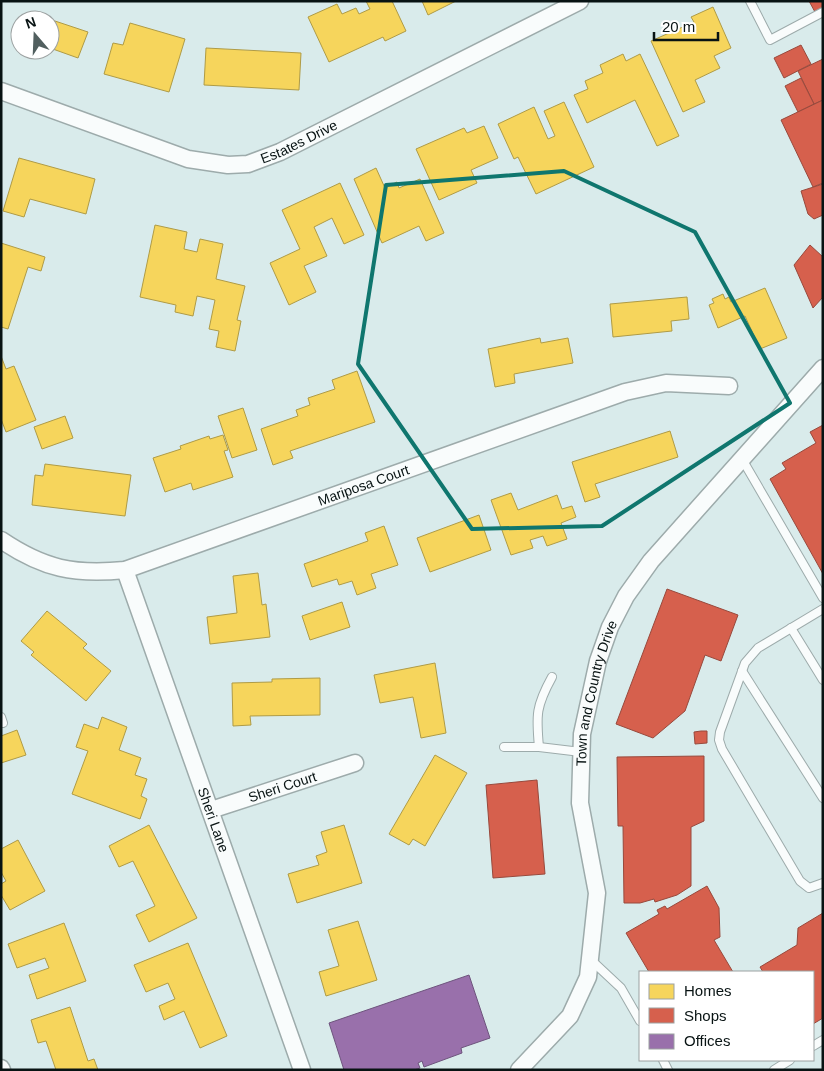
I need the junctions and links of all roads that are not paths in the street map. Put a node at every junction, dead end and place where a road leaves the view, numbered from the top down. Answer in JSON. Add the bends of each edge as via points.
{"nodes":[{"id":1,"x":580,"y":1,"type":"edge"},
{"id":2,"x":750,"y":1,"type":"edge"},
{"id":3,"x":823,"y":12,"type":"edge"},
{"id":4,"x":1,"y":91,"type":"edge"},
{"id":5,"x":823,"y":368,"type":"edge"},
{"id":6,"x":729,"y":386,"type":"dead end"},
{"id":7,"x":742,"y":458,"type":"junction"},
{"id":8,"x":1,"y":540,"type":"edge"},
{"id":9,"x":125,"y":570,"type":"junction"},
{"id":10,"x":823,"y":598,"type":"edge"},
{"id":11,"x":823,"y":609,"type":"edge"},
{"id":12,"x":791,"y":628,"type":"junction"},
{"id":13,"x":742,"y":671,"type":"junction"},
{"id":14,"x":552,"y":677,"type":"dead end"},
{"id":15,"x":823,"y":680,"type":"edge"},
{"id":16,"x":504,"y":746,"type":"dead end"},
{"id":17,"x":539,"y":746,"type":"junction"},
{"id":18,"x":581,"y":752,"type":"junction"},
{"id":19,"x":354,"y":763,"type":"dead end"},
{"id":20,"x":823,"y":798,"type":"edge"},
{"id":21,"x":211,"y":810,"type":"junction"},
{"id":22,"x":823,"y":883,"type":"edge"},
{"id":23,"x":590,"y":960,"type":"junction"},
{"id":24,"x":639,"y":1019,"type":"edge"},
{"id":25,"x":788,"y":1061,"type":"edge"},
{"id":26,"x":302,"y":1070,"type":"edge"},
{"id":27,"x":519,"y":1070,"type":"edge"},
{"id":28,"x":774,"y":1070,"type":"edge"}],
"edges":[{"from":1,"to":4,"type":"street","name":"Estates Drive","via":[[280,152],[248,164],[228,165],[188,159]]},
{"from":2,"to":3,"type":"lane","via":[[770,40]]},
{"from":5,"to":7,"type":"street","name":"Town and Country Drive"},
{"from":6,"to":9,"type":"street","name":"Mariposa Court","via":[[666,383],[625,392]]},
{"from":7,"to":10,"type":"lane"},
{"from":7,"to":18,"type":"street","name":"Town and Country Drive","via":[[651,561],[626,596],[598,661],[588,696]]},
{"from":8,"to":9,"type":"street","name":"Mariposa Court","via":[[37,561],[73,572]]},
{"from":9,"to":21,"type":"street","name":"Sheri Lane"},
{"from":11,"to":12,"type":"lane"},
{"from":12,"to":13,"type":"lane","via":[[758,648]]},
{"from":12,"to":15,"type":"lane"},
{"from":13,"to":20,"type":"lane"},
{"from":13,"to":22,"type":"lane","via":[[720,732],[722,749],[800,881],[809,888]]},
{"from":14,"to":17,"type":"lane","via":[[539,701],[536,722]]},
{"from":16,"to":17,"type":"lane"},
{"from":17,"to":18,"type":"lane"},
{"from":18,"to":23,"type":"street","name":"Town and Country Drive","via":[[580,802],[597,893]]},
{"from":19,"to":21,"type":"street","name":"Sheri Court"},
{"from":21,"to":26,"type":"street","name":"Sheri Lane"},
{"from":23,"to":24,"type":"lane","via":[[622,988]]},
{"from":23,"to":27,"type":"street","name":"Town and Country Drive","via":[[588,977],[570,1016]]},
{"from":25,"to":28,"type":"lane"}]}
